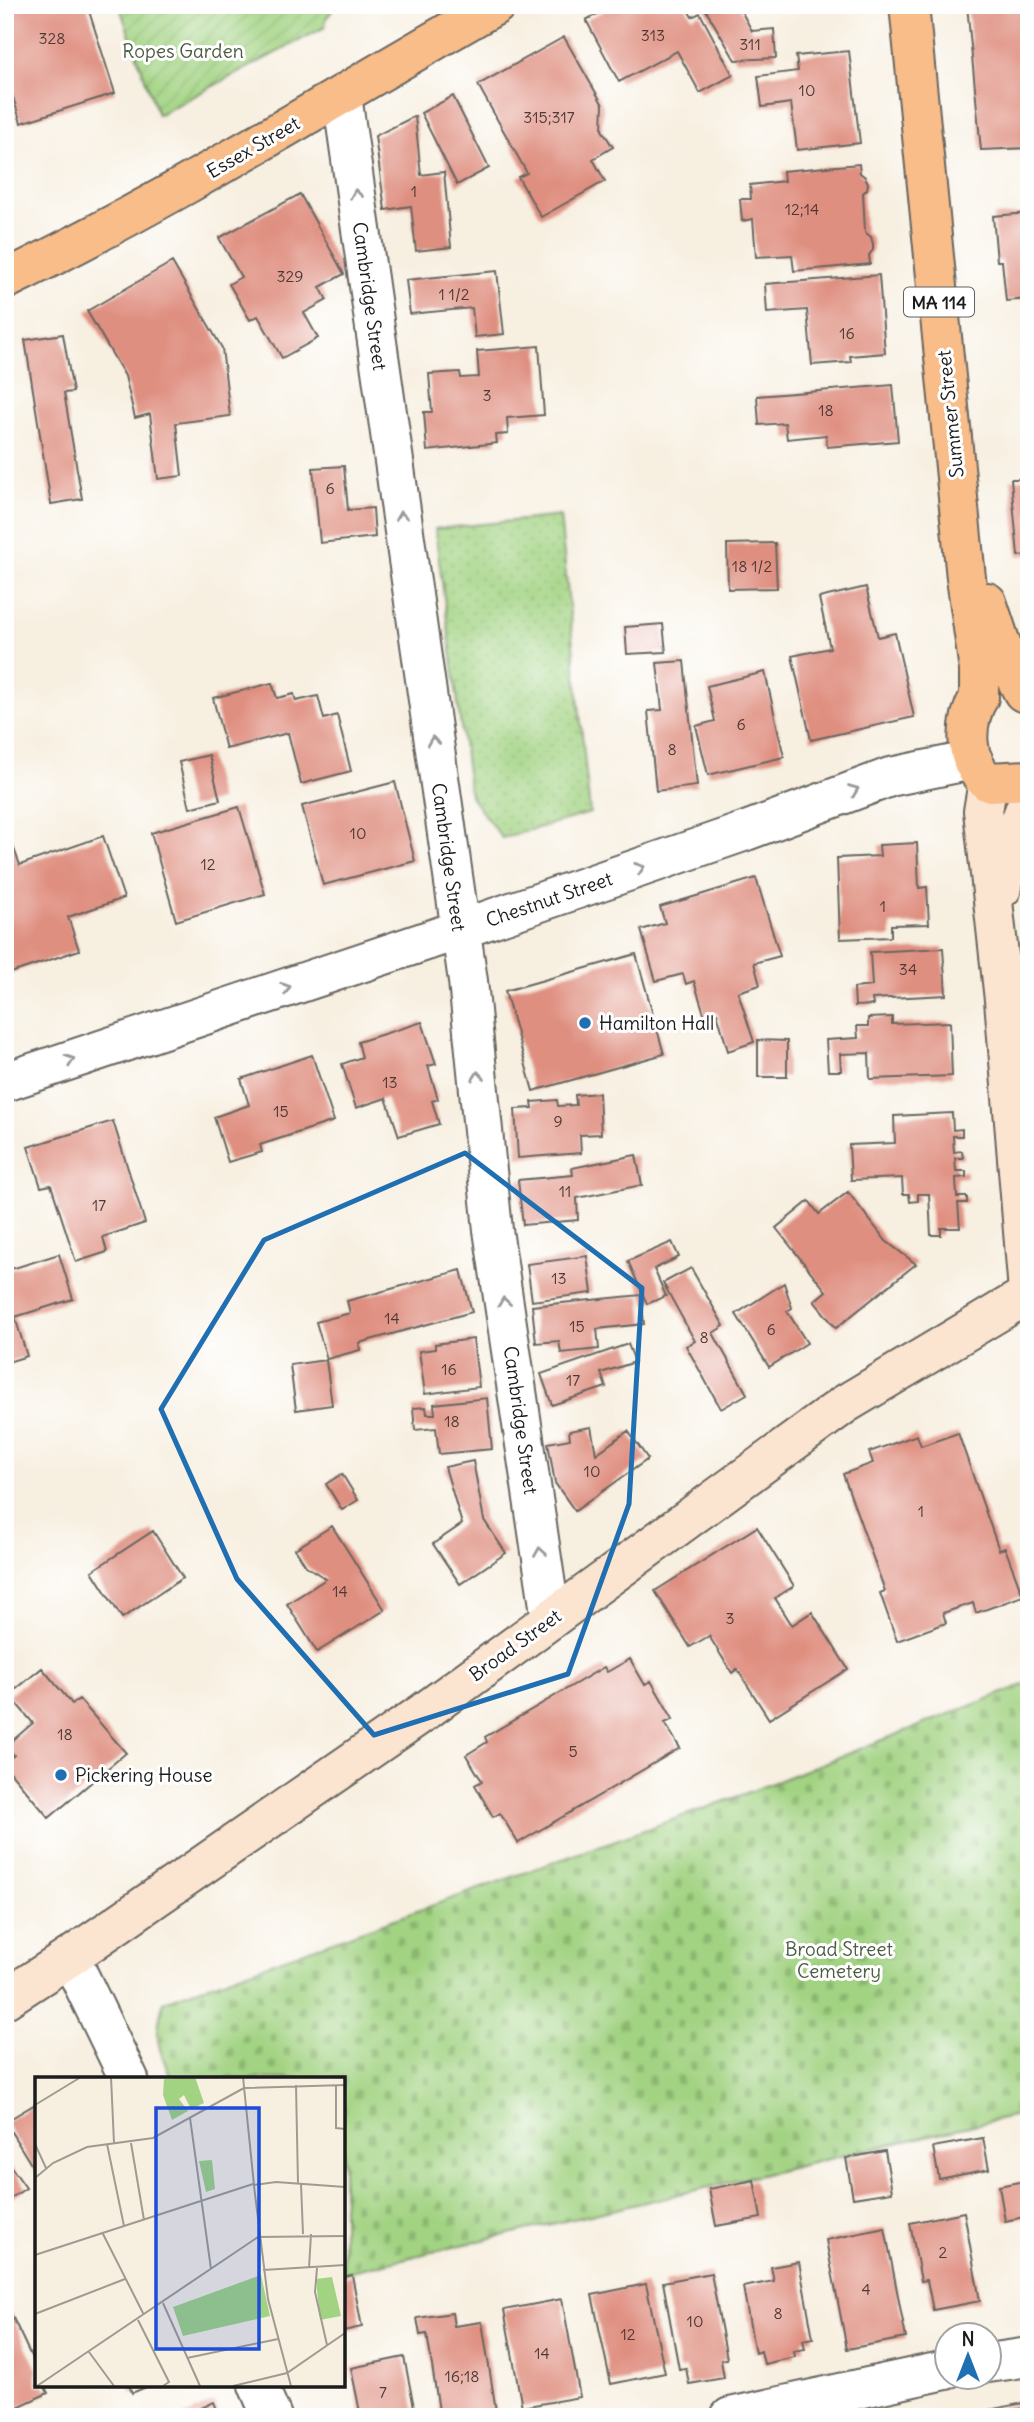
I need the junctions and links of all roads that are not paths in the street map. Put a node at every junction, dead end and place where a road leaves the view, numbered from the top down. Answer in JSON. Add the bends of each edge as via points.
{"nodes":[{"id":1,"x":496,"y":5,"type":"edge"},
{"id":2,"x":887,"y":5,"type":"edge"},
{"id":3,"x":909,"y":5,"type":"edge"},
{"id":4,"x":915,"y":66,"type":"junction"},
{"id":5,"x":342,"y":96,"type":"junction"},
{"id":6,"x":5,"y":280,"type":"edge"},
{"id":7,"x":962,"y":538,"type":"junction"},
{"id":8,"x":1026,"y":694,"type":"edge"},
{"id":9,"x":979,"y":697,"type":"junction"},
{"id":10,"x":981,"y":771,"type":"junction"},
{"id":11,"x":1029,"y":780,"type":"edge"},
{"id":12,"x":1029,"y":798,"type":"edge"},
{"id":13,"x":996,"y":917,"type":"junction"},
{"id":14,"x":459,"y":930,"type":"junction"},
{"id":15,"x":5,"y":1082,"type":"edge"},
{"id":16,"x":1028,"y":1298,"type":"edge"},
{"id":17,"x":551,"y":1619,"type":"junction"},
{"id":18,"x":70,"y":1957,"type":"junction"},
{"id":19,"x":5,"y":1999,"type":"edge"},
{"id":20,"x":128,"y":2077,"type":"edge"},
{"id":21,"x":1029,"y":2357,"type":"edge"},
{"id":22,"x":1002,"y":2361,"type":"edge"},
{"id":23,"x":932,"y":2373,"type":"edge"},
{"id":24,"x":259,"y":2387,"type":"edge"},
{"id":25,"x":272,"y":2417,"type":"edge"},
{"id":26,"x":730,"y":2417,"type":"edge"}],
"edges":[{"from":1,"to":5,"type":"main road","name":"Essex Street"},
{"from":2,"to":4,"type":"main road"},
{"from":3,"to":4,"type":"main road","name":"Summer Street","number":"MA 114"},
{"from":4,"to":7,"type":"main road","name":"Summer Street","number":"MA 114"},
{"from":5,"to":6,"type":"main road","name":"Essex Street","via":[[171,194]]},
{"from":14,"to":5,"type":"street","name":"Cambridge Street","one_way":true},
{"from":7,"to":8,"type":"main road","via":[[1007,662]]},
{"from":7,"to":9,"type":"main road","name":"Summer Street","number":"MA 114"},
{"from":8,"to":9,"type":"main road"},
{"from":9,"to":10,"type":"main road","name":"Summer Street","via":[[968,732],[969,749]]},
{"from":10,"to":11,"type":"main road"},
{"from":10,"to":13,"type":"street"},
{"from":14,"to":10,"type":"street","name":"Chestnut Street","one_way":true,"via":[[890,777]]},
{"from":12,"to":13,"type":"street","via":[[1011,845]]},
{"from":13,"to":16,"type":"street"},
{"from":15,"to":14,"type":"street","name":"Chestnut Street","one_way":true},
{"from":17,"to":14,"type":"street","name":"Cambridge Street","one_way":true,"via":[[493,1230]]},
{"from":16,"to":17,"type":"street","name":"Broad Street","via":[[845,1404]]},
{"from":17,"to":18,"type":"street","name":"Broad Street"},
{"from":18,"to":19,"type":"street","name":"Broad Street"},
{"from":18,"to":20,"type":"street"},
{"from":21,"to":22,"type":"street"},
{"from":23,"to":26,"type":"street"},
{"from":24,"to":25,"type":"street"}]}
